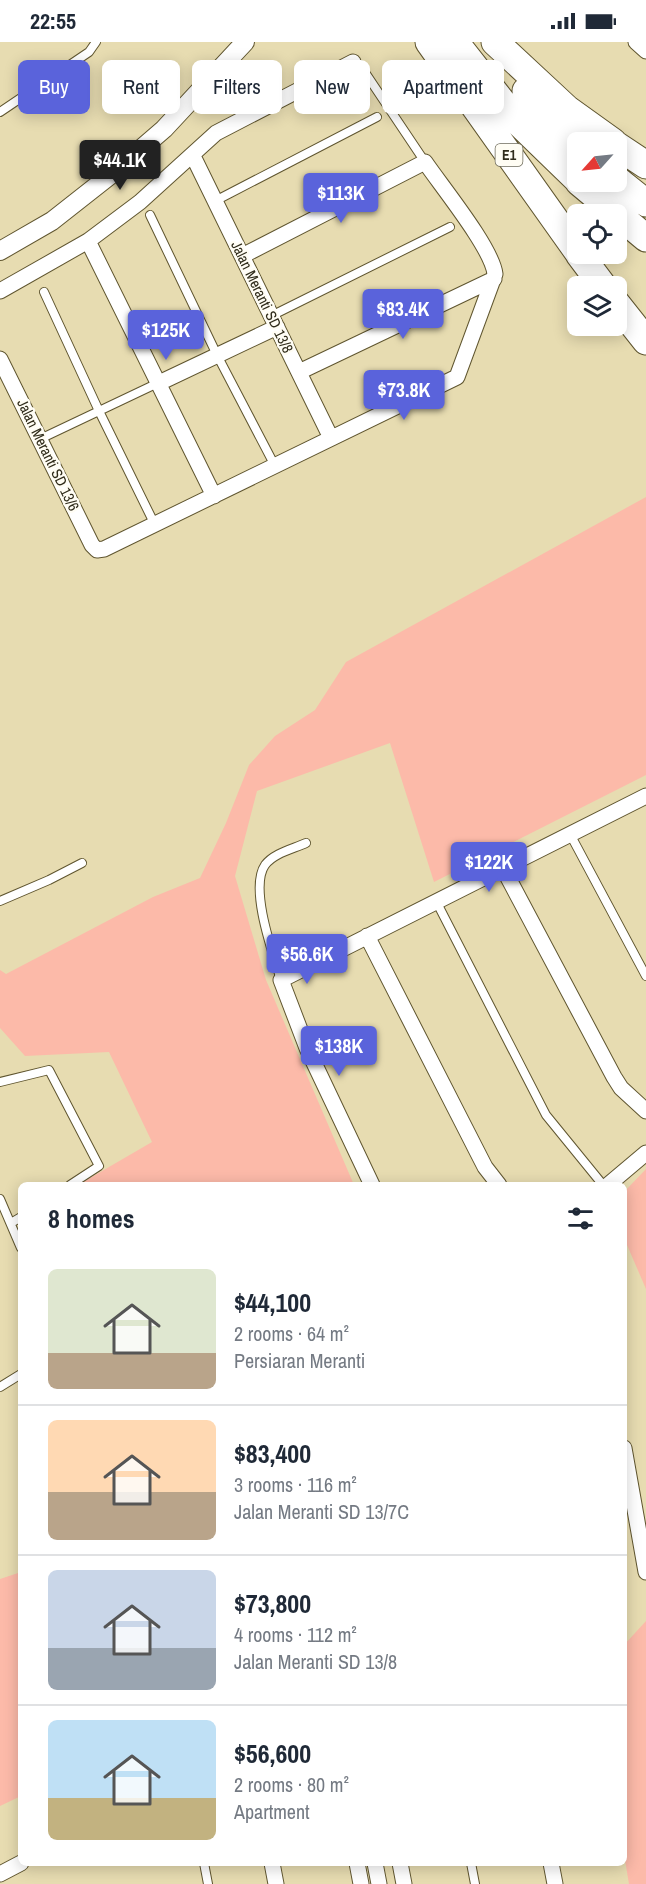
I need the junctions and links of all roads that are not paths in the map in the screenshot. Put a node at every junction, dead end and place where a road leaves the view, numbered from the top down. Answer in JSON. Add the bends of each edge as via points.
{"nodes":[{"id":1,"x":96,"y":42,"type":"edge"},
{"id":2,"x":245,"y":42,"type":"edge"},
{"id":3,"x":429,"y":42,"type":"edge"},
{"id":4,"x":454,"y":42,"type":"edge"},
{"id":5,"x":490,"y":42,"type":"edge"},
{"id":6,"x":495,"y":42,"type":"edge"},
{"id":7,"x":636,"y":42,"type":"edge"},
{"id":8,"x":646,"y":51,"type":"edge"},
{"id":9,"x":370,"y":80,"type":"edge"},
{"id":10,"x":294,"y":93,"type":"edge"},
{"id":11,"x":0,"y":112,"type":"edge"},
{"id":12,"x":377,"y":117,"type":"dead end"},
{"id":13,"x":599,"y":132,"type":"edge"},
{"id":14,"x":567,"y":136,"type":"edge"},
{"id":15,"x":627,"y":152,"type":"edge"},
{"id":16,"x":193,"y":156,"type":"junction"},
{"id":17,"x":425,"y":162,"type":"junction"},
{"id":18,"x":646,"y":165,"type":"edge"},
{"id":19,"x":567,"y":170,"type":"edge"},
{"id":20,"x":627,"y":187,"type":"edge"},
{"id":21,"x":591,"y":192,"type":"edge"},
{"id":22,"x":215,"y":201,"type":"junction"},
{"id":23,"x":646,"y":202,"type":"edge"},
{"id":24,"x":150,"y":215,"type":"dead end"},
{"id":25,"x":450,"y":227,"type":"dead end"},
{"id":26,"x":567,"y":237,"type":"edge"},
{"id":27,"x":646,"y":238,"type":"edge"},
{"id":28,"x":88,"y":242,"type":"junction"},
{"id":29,"x":0,"y":251,"type":"edge"},
{"id":30,"x":242,"y":256,"type":"junction"},
{"id":31,"x":586,"y":264,"type":"edge"},
{"id":32,"x":595,"y":276,"type":"edge"},
{"id":33,"x":494,"y":279,"type":"junction"},
{"id":34,"x":0,"y":291,"type":"edge"},
{"id":35,"x":44,"y":292,"type":"dead end"},
{"id":36,"x":627,"y":317,"type":"edge"},
{"id":37,"x":274,"y":321,"type":"junction"},
{"id":38,"x":646,"y":341,"type":"edge"},
{"id":39,"x":217,"y":355,"type":"junction"},
{"id":40,"x":0,"y":359,"type":"edge"},
{"id":41,"x":298,"y":372,"type":"junction"},
{"id":42,"x":159,"y":383,"type":"junction"},
{"id":43,"x":99,"y":411,"type":"junction"},
{"id":44,"x":331,"y":438,"type":"junction"},
{"id":45,"x":40,"y":439,"type":"junction"},
{"id":46,"x":275,"y":466,"type":"junction"},
{"id":47,"x":214,"y":496,"type":"junction"},
{"id":48,"x":155,"y":525,"type":"junction"},
{"id":49,"x":645,"y":799,"type":"edge"},
{"id":50,"x":570,"y":834,"type":"junction"},
{"id":51,"x":306,"y":843,"type":"dead end"},
{"id":52,"x":82,"y":863,"type":"dead end"},
{"id":53,"x":503,"y":868,"type":"junction"},
{"id":54,"x":0,"y":901,"type":"edge"},
{"id":55,"x":436,"y":901,"type":"junction"},
{"id":56,"x":367,"y":936,"type":"junction"},
{"id":57,"x":646,"y":976,"type":"edge"},
{"id":58,"x":281,"y":980,"type":"junction"},
{"id":59,"x":0,"y":1082,"type":"edge"},
{"id":60,"x":646,"y":1111,"type":"edge"},
{"id":61,"x":646,"y":1153,"type":"edge"},
{"id":62,"x":75,"y":1182,"type":"edge"},
{"id":63,"x":371,"y":1182,"type":"edge"},
{"id":64,"x":497,"y":1182,"type":"edge"},
{"id":65,"x":601,"y":1182,"type":"edge"},
{"id":66,"x":612,"y":1182,"type":"edge"},
{"id":67,"x":0,"y":1199,"type":"edge"},
{"id":68,"x":18,"y":1219,"type":"edge"},
{"id":69,"x":11,"y":1223,"type":"junction"},
{"id":70,"x":18,"y":1240,"type":"edge"},
{"id":71,"x":18,"y":1376,"type":"edge"},
{"id":72,"x":0,"y":1387,"type":"edge"},
{"id":73,"x":627,"y":1465,"type":"edge"},
{"id":74,"x":646,"y":1572,"type":"edge"},
{"id":75,"x":18,"y":1865,"type":"edge"},
{"id":76,"x":205,"y":1866,"type":"edge"},
{"id":77,"x":273,"y":1866,"type":"edge"},
{"id":78,"x":358,"y":1866,"type":"edge"},
{"id":79,"x":376,"y":1866,"type":"edge"},
{"id":80,"x":401,"y":1866,"type":"edge"},
{"id":81,"x":472,"y":1866,"type":"edge"},
{"id":82,"x":552,"y":1866,"type":"edge"},
{"id":83,"x":0,"y":1874,"type":"edge"},
{"id":84,"x":208,"y":1884,"type":"edge"},
{"id":85,"x":276,"y":1884,"type":"edge"},
{"id":86,"x":361,"y":1884,"type":"edge"},
{"id":87,"x":379,"y":1884,"type":"edge"},
{"id":88,"x":404,"y":1884,"type":"edge"},
{"id":89,"x":475,"y":1884,"type":"edge"},
{"id":90,"x":555,"y":1884,"type":"edge"}],
"edges":[{"from":1,"to":11,"type":"lane","via":[[89,52]]},
{"from":2,"to":29,"type":"street","via":[[164,129],[113,173],[52,221]]},
{"from":3,"to":26,"type":"highway","number":"E1"},
{"from":4,"to":19,"type":"highway","via":[[517,122]]},
{"from":5,"to":14,"type":"highway","via":[[515,78]]},
{"from":6,"to":13,"type":"highway","via":[[567,109]]},
{"from":7,"to":8,"type":"street"},
{"from":9,"to":17,"type":"lane"},
{"from":10,"to":16,"type":"street","via":[[216,133]]},
{"from":12,"to":22,"type":"lane"},
{"from":15,"to":18,"type":"highway"},
{"from":16,"to":22,"type":"street","name":"Jalan Meranti SD 13/8"},
{"from":16,"to":28,"type":"street"},
{"from":17,"to":30,"type":"street"},
{"from":17,"to":33,"type":"street","via":[[491,258]]},
{"from":20,"to":23,"type":"highway"},
{"from":21,"to":27,"type":"highway"},
{"from":22,"to":30,"type":"street","name":"Jalan Meranti SD 13/8"},
{"from":24,"to":39,"type":"lane"},
{"from":25,"to":37,"type":"lane"},
{"from":28,"to":34,"type":"street"},
{"from":28,"to":42,"type":"street"},
{"from":30,"to":37,"type":"street","name":"Jalan Meranti SD 13/8"},
{"from":31,"to":32,"type":"highway","number":"E1"},
{"from":33,"to":41,"type":"street"},
{"from":33,"to":44,"type":"street","via":[[457,377]]},
{"from":35,"to":43,"type":"lane"},
{"from":36,"to":38,"type":"highway"},
{"from":37,"to":39,"type":"street"},
{"from":37,"to":41,"type":"street","name":"Jalan Meranti SD 13/8"},
{"from":39,"to":42,"type":"street"},
{"from":39,"to":46,"type":"lane"},
{"from":40,"to":45,"type":"street","name":"Jalan Meranti SD 13/6"},
{"from":41,"to":44,"type":"street","name":"Jalan Meranti SD 13/8"},
{"from":42,"to":43,"type":"lane"},
{"from":42,"to":47,"type":"street"},
{"from":43,"to":45,"type":"lane"},
{"from":43,"to":48,"type":"lane"},
{"from":44,"to":46,"type":"street"},
{"from":45,"to":48,"type":"street","name":"Jalan Meranti SD 13/6","via":[[97,550]]},
{"from":46,"to":47,"type":"street"},
{"from":47,"to":48,"type":"street"},
{"from":49,"to":50,"type":"street"},
{"from":50,"to":53,"type":"street"},
{"from":50,"to":57,"type":"lane"},
{"from":51,"to":58,"type":"lane","via":[[275,856],[261,874],[266,930]]},
{"from":52,"to":54,"type":"lane"},
{"from":53,"to":55,"type":"street"},
{"from":53,"to":60,"type":"street","via":[[614,1077]]},
{"from":55,"to":56,"type":"street"},
{"from":55,"to":65,"type":"lane","via":[[546,1115]]},
{"from":56,"to":58,"type":"street"},
{"from":56,"to":64,"type":"street","via":[[485,1167]]},
{"from":58,"to":63,"type":"street","via":[[307,1048]]},
{"from":59,"to":62,"type":"lane","via":[[49,1070],[99,1166]]},
{"from":61,"to":66,"type":"street"},
{"from":67,"to":69,"type":"lane"},
{"from":68,"to":69,"type":"lane"},
{"from":69,"to":70,"type":"lane"},
{"from":71,"to":72,"type":"lane"},
{"from":73,"to":74,"type":"street"},
{"from":75,"to":83,"type":"street"},
{"from":76,"to":84,"type":"lane"},
{"from":77,"to":85,"type":"street"},
{"from":78,"to":86,"type":"street"},
{"from":79,"to":87,"type":"street"},
{"from":80,"to":88,"type":"street"},
{"from":81,"to":89,"type":"lane"},
{"from":82,"to":90,"type":"street"}]}
